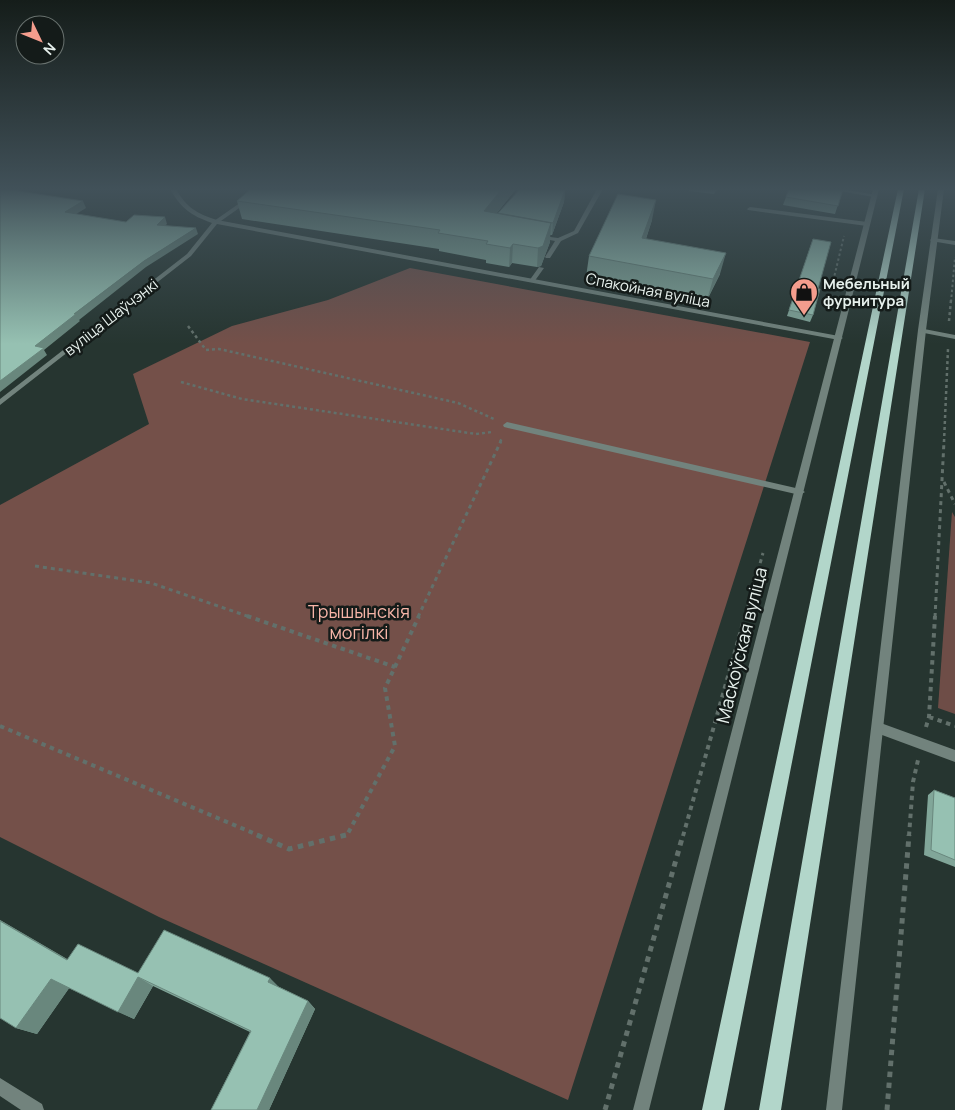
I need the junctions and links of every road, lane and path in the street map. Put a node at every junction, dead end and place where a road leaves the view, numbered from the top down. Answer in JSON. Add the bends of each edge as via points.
{"nodes":[{"id":1,"x":559,"y":240,"type":"edge"},
{"id":2,"x":933,"y":240,"type":"edge"},
{"id":3,"x":201,"y":241,"type":"edge"},
{"id":4,"x":317,"y":241,"type":"edge"},
{"id":5,"x":863,"y":241,"type":"edge"},
{"id":6,"x":890,"y":241,"type":"edge"},
{"id":7,"x":913,"y":241,"type":"edge"},
{"id":8,"x":937,"y":241,"type":"edge"},
{"id":9,"x":955,"y":244,"type":"edge"},
{"id":10,"x":548,"y":257,"type":"edge"},
{"id":11,"x":541,"y":268,"type":"dead end"},
{"id":12,"x":954,"y":268,"type":"edge"},
{"id":13,"x":532,"y":281,"type":"junction"},
{"id":14,"x":188,"y":326,"type":"dead end"},
{"id":15,"x":922,"y":330,"type":"junction"},
{"id":16,"x":952,"y":336,"type":"edge"},
{"id":17,"x":840,"y":338,"type":"junction"},
{"id":18,"x":181,"y":382,"type":"dead end"},
{"id":19,"x":0,"y":403,"type":"edge"},
{"id":20,"x":506,"y":428,"type":"junction"},
{"id":21,"x":942,"y":480,"type":"junction"},
{"id":22,"x":800,"y":492,"type":"junction"},
{"id":23,"x":955,"y":504,"type":"edge"},
{"id":24,"x":765,"y":545,"type":"dead end"},
{"id":25,"x":35,"y":566,"type":"dead end"},
{"id":26,"x":395,"y":667,"type":"junction"},
{"id":27,"x":928,"y":717,"type":"junction"},
{"id":28,"x":0,"y":726,"type":"edge"},
{"id":29,"x":955,"y":726,"type":"edge"},
{"id":30,"x":878,"y":728,"type":"junction"},
{"id":31,"x":921,"y":744,"type":"junction"},
{"id":32,"x":955,"y":756,"type":"edge"},
{"id":33,"x":0,"y":1086,"type":"edge"},
{"id":34,"x":36,"y":1110,"type":"edge"},
{"id":35,"x":605,"y":1110,"type":"edge"},
{"id":36,"x":641,"y":1110,"type":"edge"},
{"id":37,"x":713,"y":1110,"type":"edge"},
{"id":38,"x":770,"y":1110,"type":"edge"},
{"id":39,"x":834,"y":1110,"type":"edge"},
{"id":40,"x":887,"y":1110,"type":"edge"}],
"edges":[{"from":1,"to":10,"type":"street"},
{"from":2,"to":15,"type":"street"},
{"from":3,"to":19,"type":"street","name":"вуліца Шаўчэнкі","via":[[189,256]]},
{"from":4,"to":13,"type":"street","name":"Спакойная вуліца"},
{"from":5,"to":17,"type":"street","name":"Маскоўская вуліца"},
{"from":6,"to":37,"type":"main road"},
{"from":7,"to":38,"type":"main road"},
{"from":8,"to":9,"type":"street"},
{"from":11,"to":13,"type":"street"},
{"from":12,"to":16,"type":"path"},
{"from":13,"to":17,"type":"street","name":"Спакойная вуліца"},
{"from":14,"to":20,"type":"path","via":[[206,350],[219,348],[458,403]]},
{"from":15,"to":16,"type":"street"},
{"from":15,"to":30,"type":"street"},
{"from":16,"to":21,"type":"path"},
{"from":17,"to":22,"type":"street","name":"Маскоўская вуліца"},
{"from":18,"to":20,"type":"path","via":[[242,400],[476,434]]},
{"from":20,"to":22,"type":"street"},
{"from":20,"to":26,"type":"path"},
{"from":21,"to":23,"type":"path"},
{"from":21,"to":27,"type":"path"},
{"from":22,"to":36,"type":"street","name":"Маскоўская вуліца"},
{"from":24,"to":35,"type":"path"},
{"from":25,"to":26,"type":"path","via":[[151,583]]},
{"from":26,"to":28,"type":"path","via":[[385,688],[395,746],[348,835],[289,849]]},
{"from":27,"to":29,"type":"path"},
{"from":27,"to":31,"type":"path"},
{"from":30,"to":31,"type":"street"},
{"from":30,"to":39,"type":"street"},
{"from":31,"to":32,"type":"street"},
{"from":31,"to":40,"type":"path","via":[[913,782]]},
{"from":33,"to":34,"type":"street"}]}
